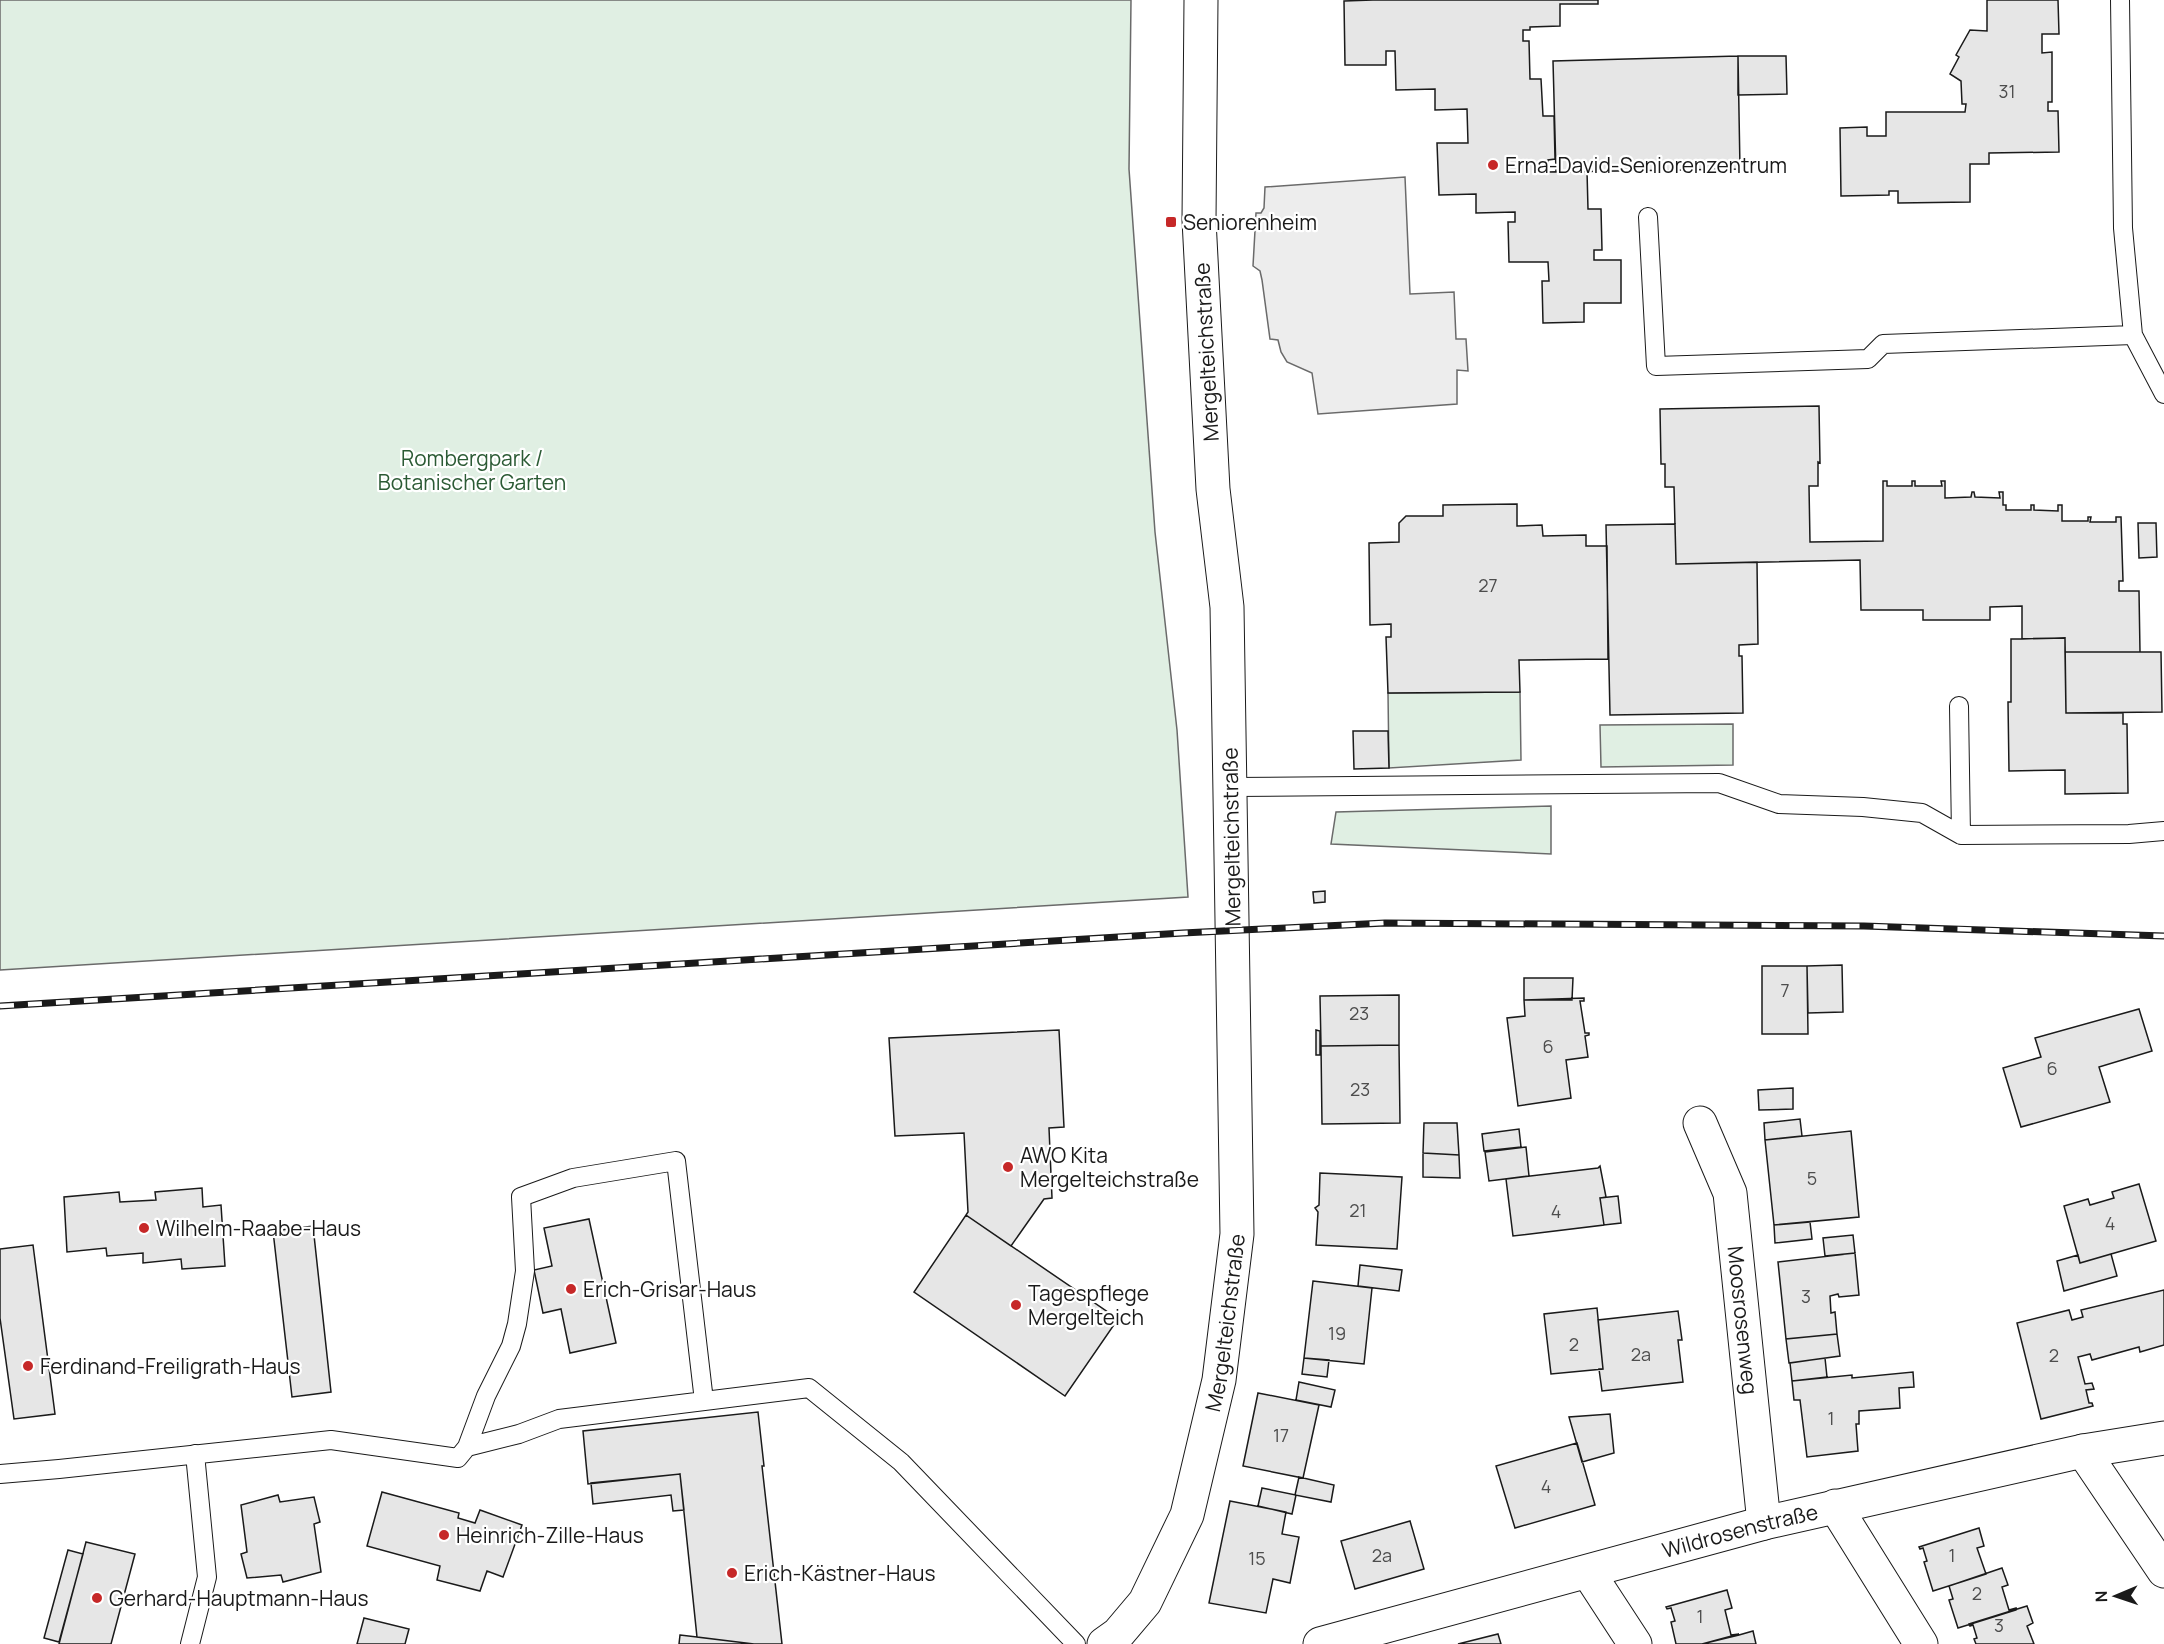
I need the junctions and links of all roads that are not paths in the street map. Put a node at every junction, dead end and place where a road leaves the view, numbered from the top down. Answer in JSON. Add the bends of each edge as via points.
{"nodes":[{"id":1,"x":1201,"y":0,"type":"edge"},
{"id":2,"x":2120,"y":0,"type":"edge"},
{"id":3,"x":1648,"y":217,"type":"dead end"},
{"id":4,"x":2133,"y":335,"type":"junction"},
{"id":5,"x":2164,"y":394,"type":"edge"},
{"id":6,"x":1959,"y":706,"type":"dead end"},
{"id":7,"x":1231,"y":787,"type":"junction"},
{"id":8,"x":2164,"y":831,"type":"edge"},
{"id":9,"x":1960,"y":835,"type":"junction"},
{"id":10,"x":1700,"y":1123,"type":"dead end"},
{"id":11,"x":704,"y":1401,"type":"junction"},
{"id":12,"x":2164,"y":1438,"type":"edge"},
{"id":13,"x":467,"y":1447,"type":"junction"},
{"id":14,"x":2083,"y":1451,"type":"junction"},
{"id":15,"x":195,"y":1454,"type":"junction"},
{"id":16,"x":0,"y":1474,"type":"edge"},
{"id":17,"x":1835,"y":1506,"type":"junction"},
{"id":18,"x":1764,"y":1523,"type":"junction"},
{"id":19,"x":2164,"y":1571,"type":"edge"},
{"id":20,"x":1587,"y":1572,"type":"junction"},
{"id":21,"x":1120,"y":1641,"type":"edge"},
{"id":22,"x":1338,"y":1641,"type":"edge"},
{"id":23,"x":190,"y":1644,"type":"edge"},
{"id":24,"x":1076,"y":1644,"type":"edge"},
{"id":25,"x":1635,"y":1644,"type":"edge"},
{"id":26,"x":1921,"y":1644,"type":"edge"}],
"edges":[{"from":1,"to":7,"type":"street","name":"Mergelteichstraße","via":[[1199,220],[1213,489],[1227,607]]},
{"from":2,"to":4,"type":"lane","via":[[2123,228]]},
{"from":3,"to":4,"type":"lane","via":[[1656,366],[1868,359],[1883,344]]},
{"from":4,"to":5,"type":"lane"},
{"from":6,"to":9,"type":"lane"},
{"from":7,"to":9,"type":"lane","via":[[1719,783],[1779,804],[1922,813]]},
{"from":7,"to":21,"type":"street","name":"Mergelteichstraße","via":[[1237,1234],[1219,1380],[1187,1515],[1145,1602]]},
{"from":8,"to":9,"type":"lane"},
{"from":10,"to":18,"type":"street","name":"Moosrosenweg","via":[[1730,1192]]},
{"from":11,"to":13,"type":"lane","via":[[559,1419]]},
{"from":11,"to":13,"type":"lane","via":[[676,1161],[573,1178],[521,1197],[525,1270],[517,1324]]},
{"from":11,"to":24,"type":"lane","via":[[809,1388],[901,1462]]},
{"from":12,"to":14,"type":"street","name":"Wildrosenstraße"},
{"from":13,"to":15,"type":"lane","via":[[458,1458],[331,1440]]},
{"from":14,"to":17,"type":"street","name":"Wildrosenstraße"},
{"from":14,"to":19,"type":"street"},
{"from":15,"to":16,"type":"lane"},
{"from":15,"to":23,"type":"lane","via":[[207,1577]]},
{"from":17,"to":18,"type":"street","name":"Wildrosenstraße"},
{"from":17,"to":26,"type":"street"},
{"from":18,"to":20,"type":"street","name":"Wildrosenstraße"},
{"from":20,"to":22,"type":"street","name":"Wildrosenstraße"},
{"from":20,"to":25,"type":"street"}]}
